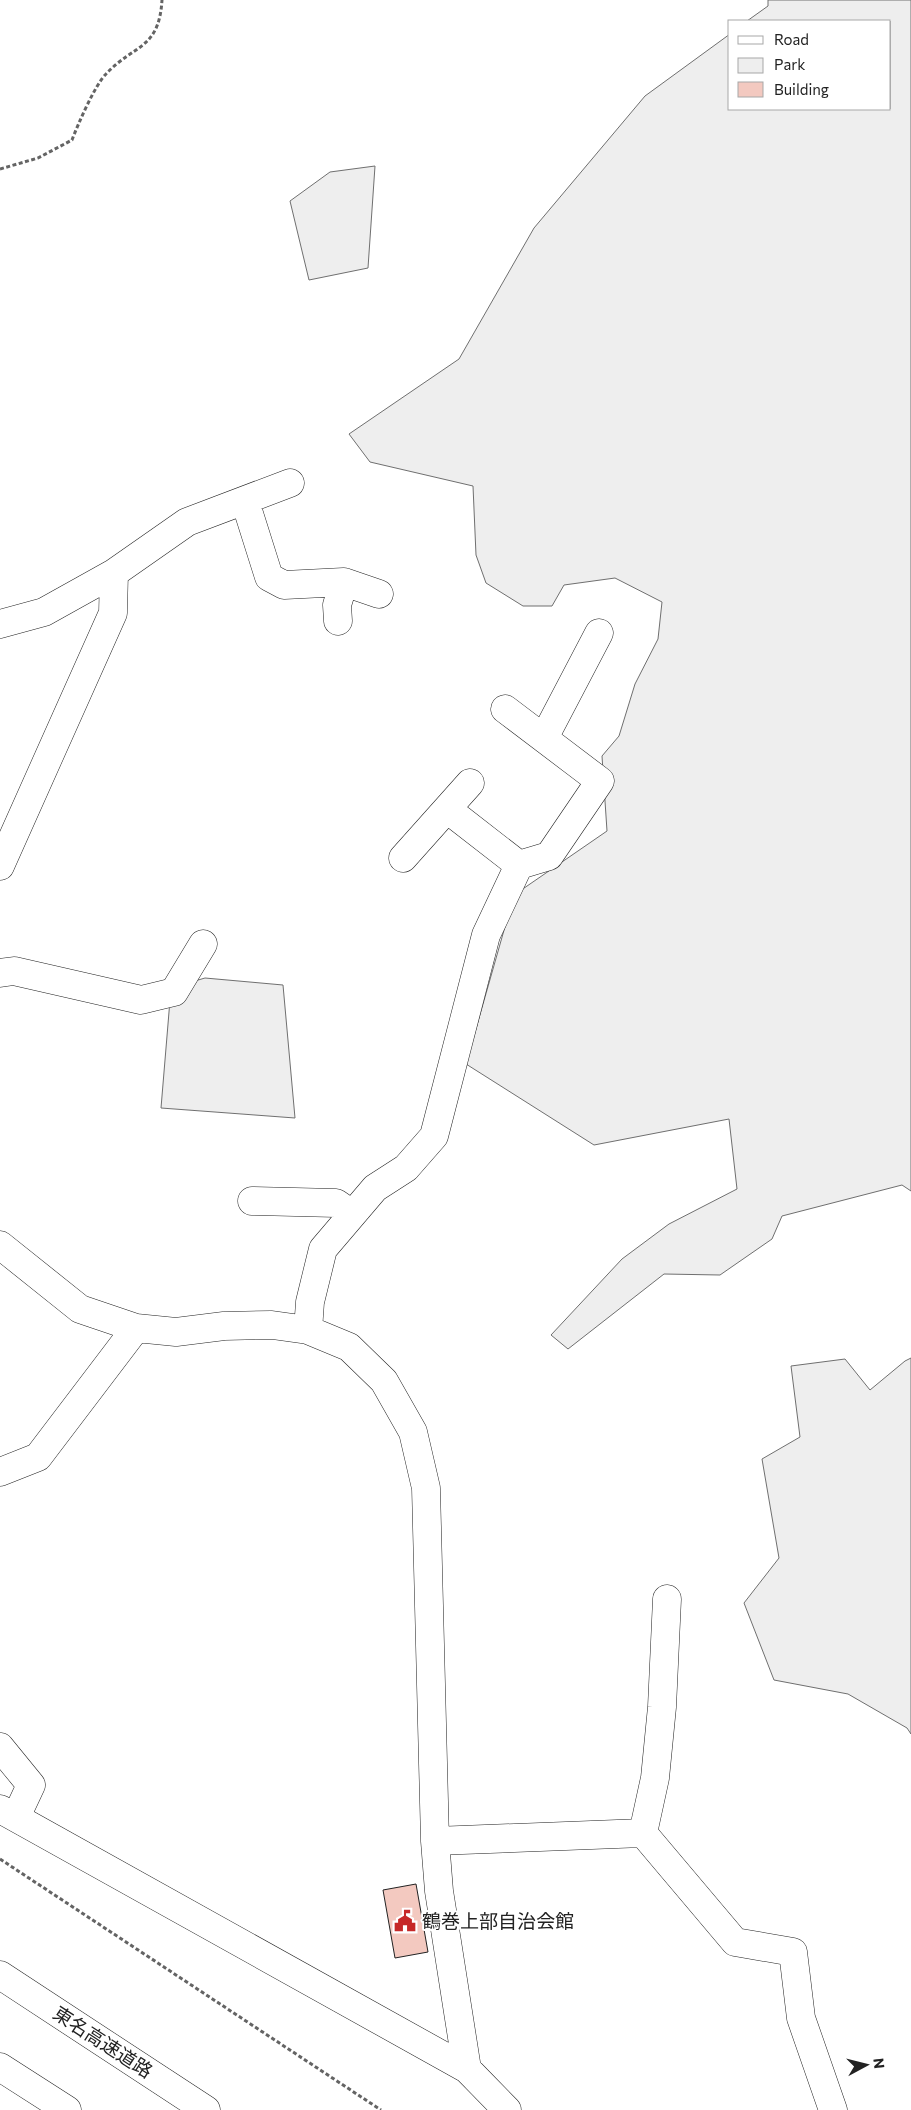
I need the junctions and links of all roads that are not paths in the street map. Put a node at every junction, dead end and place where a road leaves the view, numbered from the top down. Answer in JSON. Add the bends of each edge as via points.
{"nodes":[{"id":1,"x":290,"y":484,"type":"dead end"},
{"id":2,"x":245,"y":501,"type":"junction"},
{"id":3,"x":114,"y":573,"type":"junction"},
{"id":4,"x":344,"y":582,"type":"junction"},
{"id":5,"x":379,"y":594,"type":"dead end"},
{"id":6,"x":338,"y":621,"type":"dead end"},
{"id":7,"x":0,"y":624,"type":"edge"},
{"id":8,"x":599,"y":633,"type":"dead end"},
{"id":9,"x":505,"y":709,"type":"dead end"},
{"id":10,"x":544,"y":738,"type":"junction"},
{"id":11,"x":470,"y":784,"type":"dead end"},
{"id":12,"x":447,"y":810,"type":"junction"},
{"id":13,"x":403,"y":858,"type":"dead end"},
{"id":14,"x":519,"y":865,"type":"junction"},
{"id":15,"x":0,"y":866,"type":"edge"},
{"id":16,"x":203,"y":944,"type":"dead end"},
{"id":17,"x":0,"y":973,"type":"edge"},
{"id":18,"x":252,"y":1201,"type":"dead end"},
{"id":19,"x":352,"y":1214,"type":"junction"},
{"id":20,"x":0,"y":1245,"type":"edge"},
{"id":21,"x":136,"y":1328,"type":"junction"},
{"id":22,"x":308,"y":1330,"type":"junction"},
{"id":23,"x":0,"y":1472,"type":"edge"},
{"id":24,"x":667,"y":1599,"type":"dead end"},
{"id":25,"x":0,"y":1748,"type":"edge"},
{"id":26,"x":8,"y":1813,"type":"edge"},
{"id":27,"x":643,"y":1833,"type":"junction"},
{"id":28,"x":435,"y":1841,"type":"junction"},
{"id":29,"x":0,"y":1974,"type":"edge"},
{"id":30,"x":0,"y":2067,"type":"edge"},
{"id":31,"x":466,"y":2069,"type":"junction"},
{"id":32,"x":67,"y":2110,"type":"edge"},
{"id":33,"x":206,"y":2110,"type":"edge"},
{"id":34,"x":507,"y":2110,"type":"edge"},
{"id":35,"x":833,"y":2110,"type":"edge"}],
"edges":[{"from":1,"to":2,"type":"main road"},
{"from":2,"to":3,"type":"main road","via":[[188,522]]},
{"from":2,"to":4,"type":"main road","via":[[269,577],[284,585]]},
{"from":3,"to":7,"type":"main road","via":[[44,612]]},
{"from":3,"to":15,"type":"main road","via":[[113,612]]},
{"from":4,"to":5,"type":"main road"},
{"from":4,"to":6,"type":"main road","via":[[337,605]]},
{"from":8,"to":10,"type":"main road"},
{"from":9,"to":10,"type":"main road"},
{"from":10,"to":14,"type":"main road","via":[[600,781],[549,856]]},
{"from":11,"to":12,"type":"main road"},
{"from":12,"to":13,"type":"main road"},
{"from":12,"to":14,"type":"main road"},
{"from":14,"to":19,"type":"main road","via":[[486,935],[434,1136],[406,1168],[375,1188]]},
{"from":16,"to":17,"type":"main road","via":[[174,992],[141,1000],[14,971]]},
{"from":18,"to":19,"type":"main road","via":[[336,1203]]},
{"from":19,"to":22,"type":"main road","via":[[323,1249],[310,1302]]},
{"from":20,"to":21,"type":"main road","via":[[80,1309]]},
{"from":21,"to":22,"type":"main road","via":[[176,1332],[272,1325]]},
{"from":21,"to":23,"type":"main road","via":[[38,1457]]},
{"from":22,"to":28,"type":"main road","via":[[349,1347],[363,1360],[384,1381],[414,1432],[426,1488]]},
{"from":24,"to":27,"type":"main road","via":[[655,1778]]},
{"from":25,"to":26,"type":"main road","via":[[31,1785]]},
{"from":26,"to":31,"type":"main road"},
{"from":27,"to":28,"type":"main road"},
{"from":27,"to":35,"type":"main road","via":[[735,1942],[793,1952],[800,2018]]},
{"from":28,"to":31,"type":"main road","via":[[439,1891]]},
{"from":29,"to":33,"type":"main road","name":"東名高速道路"},
{"from":30,"to":32,"type":"main road"},
{"from":31,"to":34,"type":"main road"}]}
